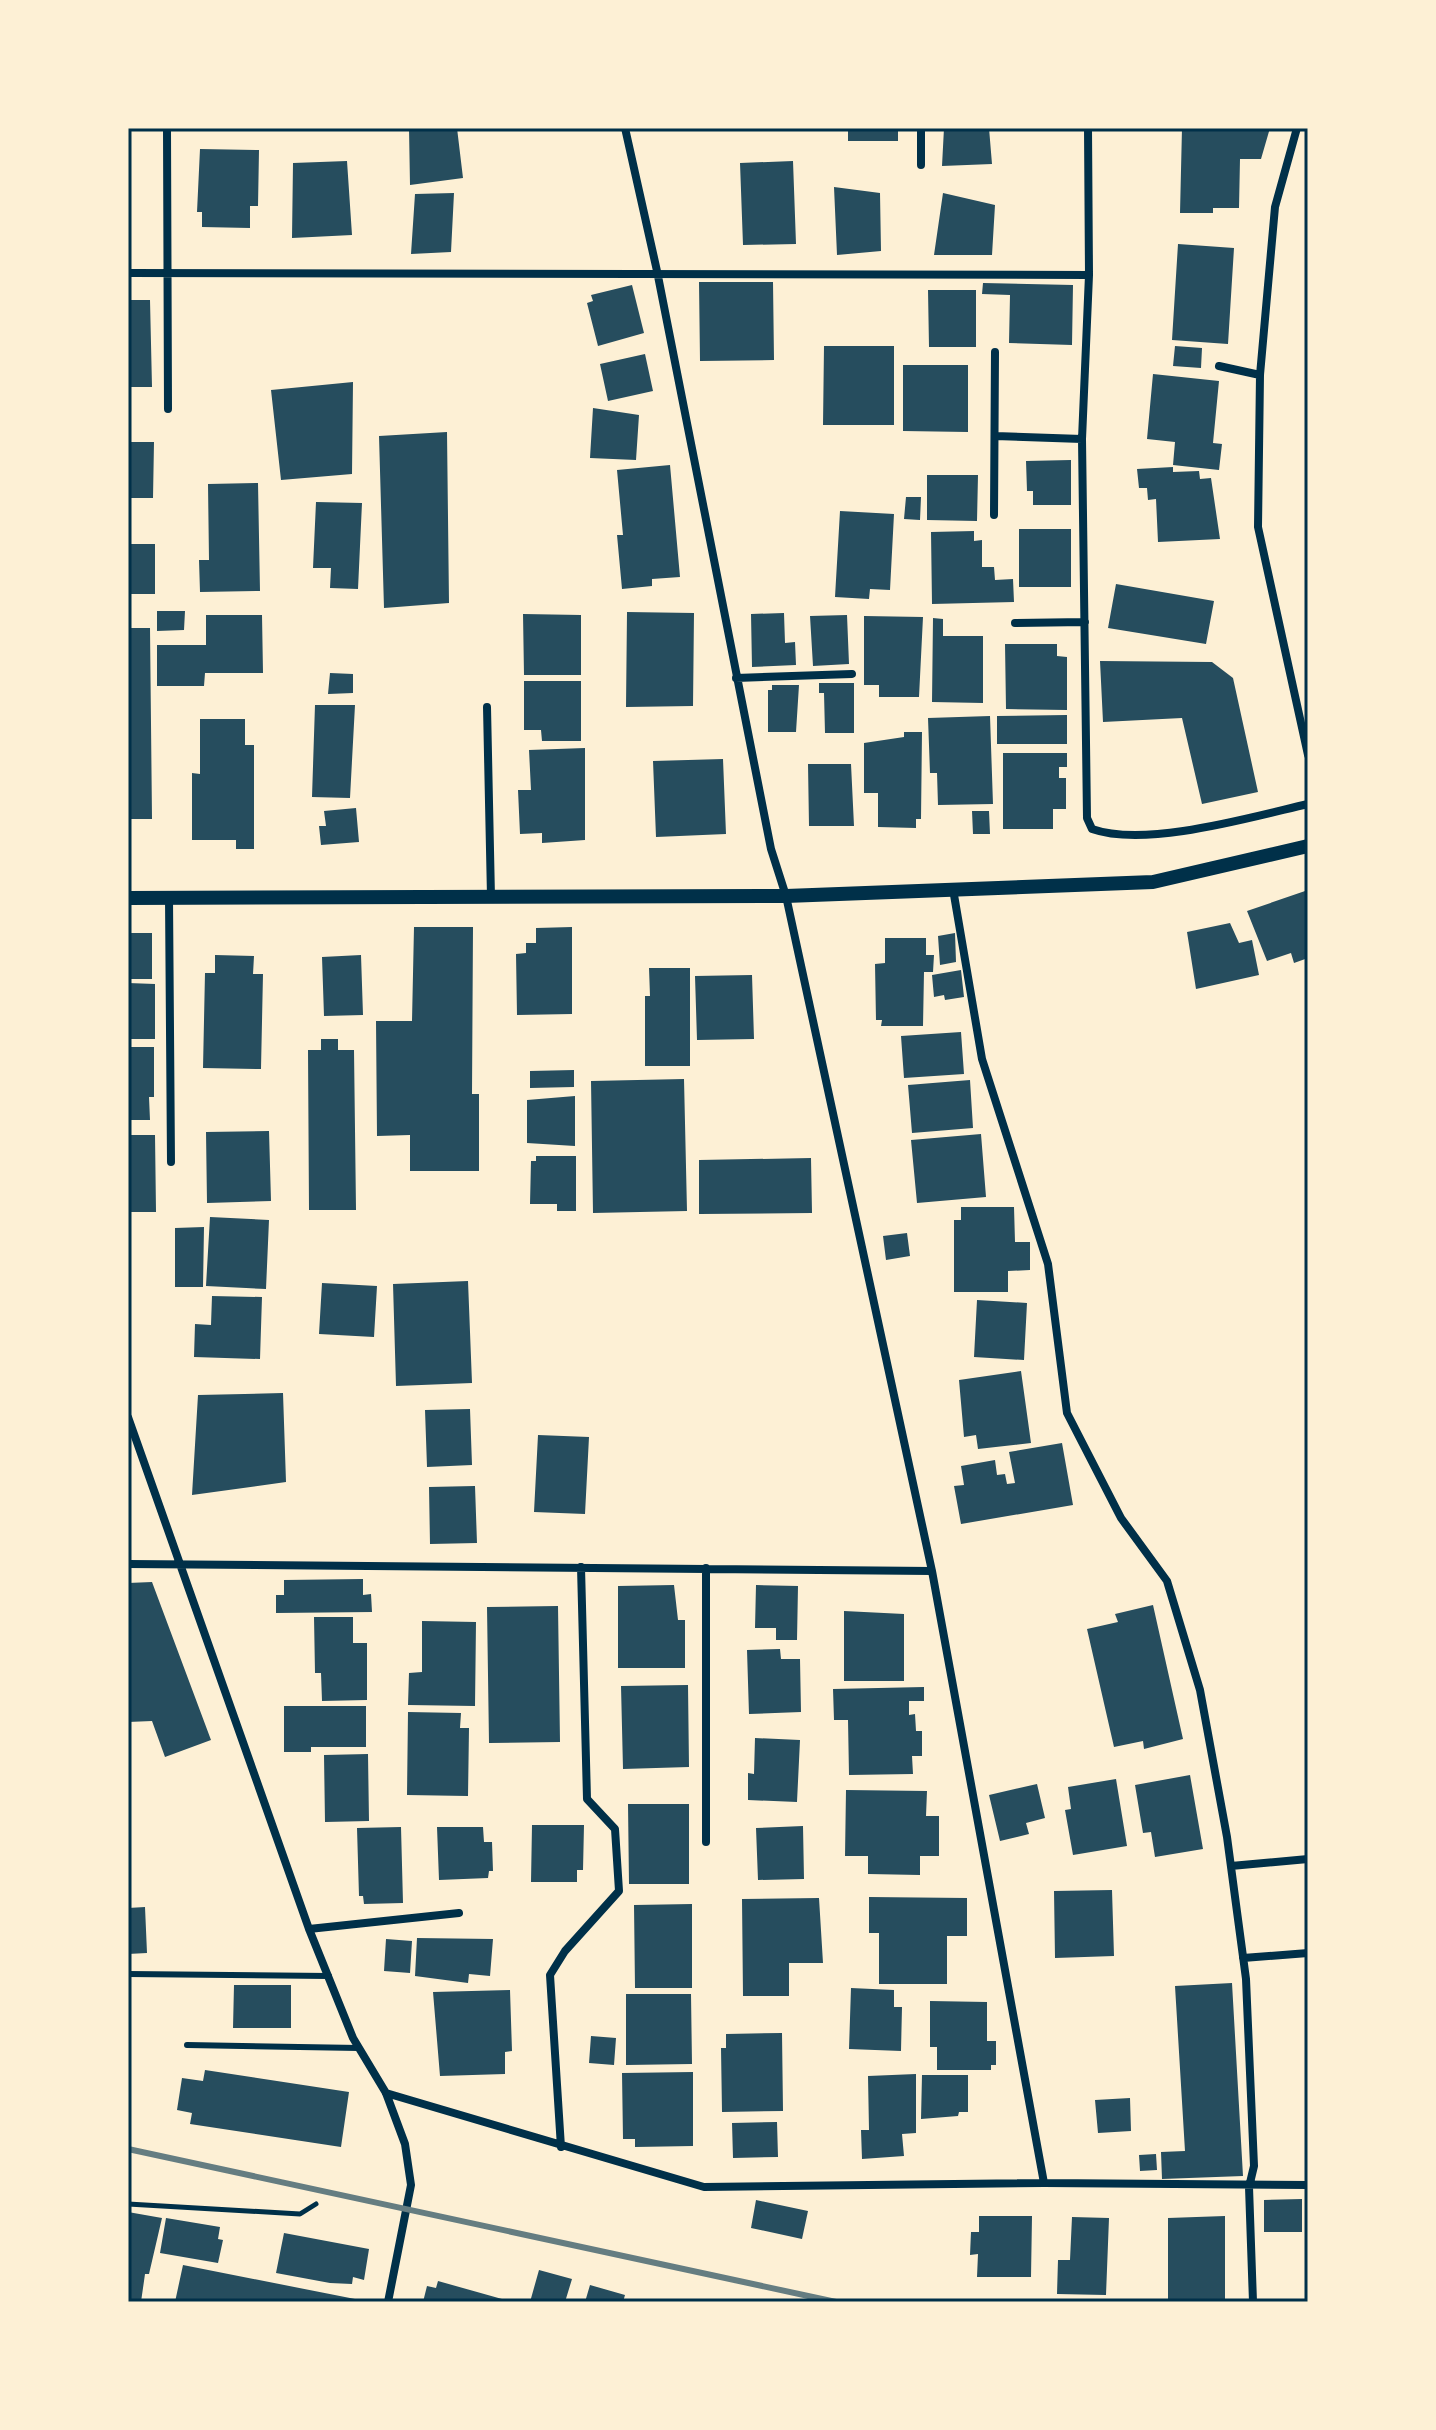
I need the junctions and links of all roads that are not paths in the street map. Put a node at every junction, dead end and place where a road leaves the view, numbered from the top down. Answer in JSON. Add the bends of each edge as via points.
{"nodes":[{"id":1,"x":167,"y":128,"type":"edge"},
{"id":2,"x":625,"y":128,"type":"edge"},
{"id":3,"x":921,"y":128,"type":"edge"},
{"id":4,"x":1088,"y":128,"type":"edge"},
{"id":5,"x":1297,"y":128,"type":"edge"},
{"id":6,"x":921,"y":165,"type":"dead end"},
{"id":7,"x":657,"y":271,"type":"junction"},
{"id":8,"x":128,"y":273,"type":"edge"},
{"id":9,"x":168,"y":273,"type":"junction"},
{"id":10,"x":1089,"y":275,"type":"junction"},
{"id":11,"x":995,"y":352,"type":"dead end"},
{"id":12,"x":1219,"y":366,"type":"dead end"},
{"id":13,"x":1260,"y":375,"type":"junction"},
{"id":14,"x":168,"y":409,"type":"dead end"},
{"id":15,"x":995,"y":436,"type":"junction"},
{"id":16,"x":1082,"y":439,"type":"junction"},
{"id":17,"x":994,"y":515,"type":"dead end"},
{"id":18,"x":1085,"y":622,"type":"junction"},
{"id":19,"x":1015,"y":623,"type":"dead end"},
{"id":20,"x":852,"y":674,"type":"dead end"},
{"id":21,"x":736,"y":678,"type":"junction"},
{"id":22,"x":487,"y":707,"type":"dead end"},
{"id":23,"x":1308,"y":755,"type":"edge"},
{"id":24,"x":1308,"y":804,"type":"edge"},
{"id":25,"x":1308,"y":846,"type":"edge"},
{"id":26,"x":953,"y":889,"type":"junction"},
{"id":27,"x":786,"y":896,"type":"junction"},
{"id":28,"x":491,"y":897,"type":"junction"},
{"id":29,"x":128,"y":898,"type":"edge"},
{"id":30,"x":169,"y":898,"type":"junction"},
{"id":31,"x":171,"y":1162,"type":"dead end"},
{"id":32,"x":128,"y":1417,"type":"edge"},
{"id":33,"x":128,"y":1564,"type":"edge"},
{"id":34,"x":177,"y":1564,"type":"junction"},
{"id":35,"x":581,"y":1567,"type":"junction"},
{"id":36,"x":706,"y":1568,"type":"junction"},
{"id":37,"x":932,"y":1571,"type":"junction"},
{"id":38,"x":706,"y":1842,"type":"dead end"},
{"id":39,"x":1308,"y":1859,"type":"edge"},
{"id":40,"x":1231,"y":1866,"type":"junction"},
{"id":41,"x":459,"y":1913,"type":"dead end"},
{"id":42,"x":309,"y":1929,"type":"junction"},
{"id":43,"x":1308,"y":1953,"type":"edge"},
{"id":44,"x":1243,"y":1958,"type":"junction"},
{"id":45,"x":128,"y":1974,"type":"edge"},
{"id":46,"x":329,"y":1976,"type":"junction"},
{"id":47,"x":187,"y":2045,"type":"dead end"},
{"id":48,"x":359,"y":2048,"type":"junction"},
{"id":49,"x":386,"y":2093,"type":"junction"},
{"id":50,"x":561,"y":2147,"type":"junction"},
{"id":51,"x":1044,"y":2183,"type":"junction"},
{"id":52,"x":1308,"y":2185,"type":"edge"},
{"id":53,"x":1249,"y":2187,"type":"junction"},
{"id":54,"x":388,"y":2302,"type":"edge"},
{"id":55,"x":1253,"y":2302,"type":"edge"}],
"edges":[{"from":1,"to":9,"type":"street"},
{"from":2,"to":7,"type":"street"},
{"from":3,"to":6,"type":"street"},
{"from":4,"to":10,"type":"street"},
{"from":5,"to":13,"type":"street","via":[[1275,207]]},
{"from":7,"to":9,"type":"street"},
{"from":7,"to":10,"type":"street"},
{"from":7,"to":21,"type":"street"},
{"from":8,"to":9,"type":"street"},
{"from":9,"to":14,"type":"street"},
{"from":10,"to":16,"type":"street"},
{"from":11,"to":15,"type":"street"},
{"from":12,"to":13,"type":"street"},
{"from":13,"to":23,"type":"street","via":[[1258,527]]},
{"from":15,"to":16,"type":"street"},
{"from":15,"to":17,"type":"street"},
{"from":16,"to":18,"type":"street"},
{"from":18,"to":19,"type":"street"},
{"from":18,"to":24,"type":"street","via":[[1084,764],[1092,829],[1109,835],[1195,828]]},
{"from":20,"to":21,"type":"street"},
{"from":21,"to":27,"type":"street","via":[[771,849]]},
{"from":22,"to":28,"type":"street"},
{"from":25,"to":26,"type":"street","via":[[1153,882]]},
{"from":26,"to":27,"type":"street"},
{"from":26,"to":40,"type":"street","via":[[982,1059],[1048,1264],[1067,1413],[1121,1518],[1167,1581],[1200,1690]]},
{"from":27,"to":28,"type":"street"},
{"from":27,"to":37,"type":"street"},
{"from":28,"to":30,"type":"street"},
{"from":29,"to":30,"type":"street"},
{"from":30,"to":31,"type":"street"},
{"from":32,"to":34,"type":"street"},
{"from":33,"to":34,"type":"street"},
{"from":34,"to":35,"type":"street"},
{"from":34,"to":42,"type":"street"},
{"from":35,"to":36,"type":"street"},
{"from":35,"to":50,"type":"street","via":[[587,1799],[615,1829],[619,1891],[550,1975]]},
{"from":36,"to":37,"type":"street"},
{"from":36,"to":38,"type":"street"},
{"from":37,"to":51,"type":"street"},
{"from":39,"to":40,"type":"street"},
{"from":40,"to":44,"type":"street"},
{"from":41,"to":42,"type":"street"},
{"from":42,"to":46,"type":"street"},
{"from":43,"to":44,"type":"street"},
{"from":44,"to":53,"type":"street","via":[[1254,2166]]},
{"from":45,"to":46,"type":"lane"},
{"from":46,"to":48,"type":"street"},
{"from":47,"to":48,"type":"lane"},
{"from":48,"to":49,"type":"street"},
{"from":49,"to":50,"type":"street"},
{"from":49,"to":54,"type":"street","via":[[405,2144],[411,2185]]},
{"from":50,"to":51,"type":"street","via":[[704,2187]]},
{"from":51,"to":53,"type":"street"},
{"from":52,"to":53,"type":"street"},
{"from":53,"to":55,"type":"street"}]}
